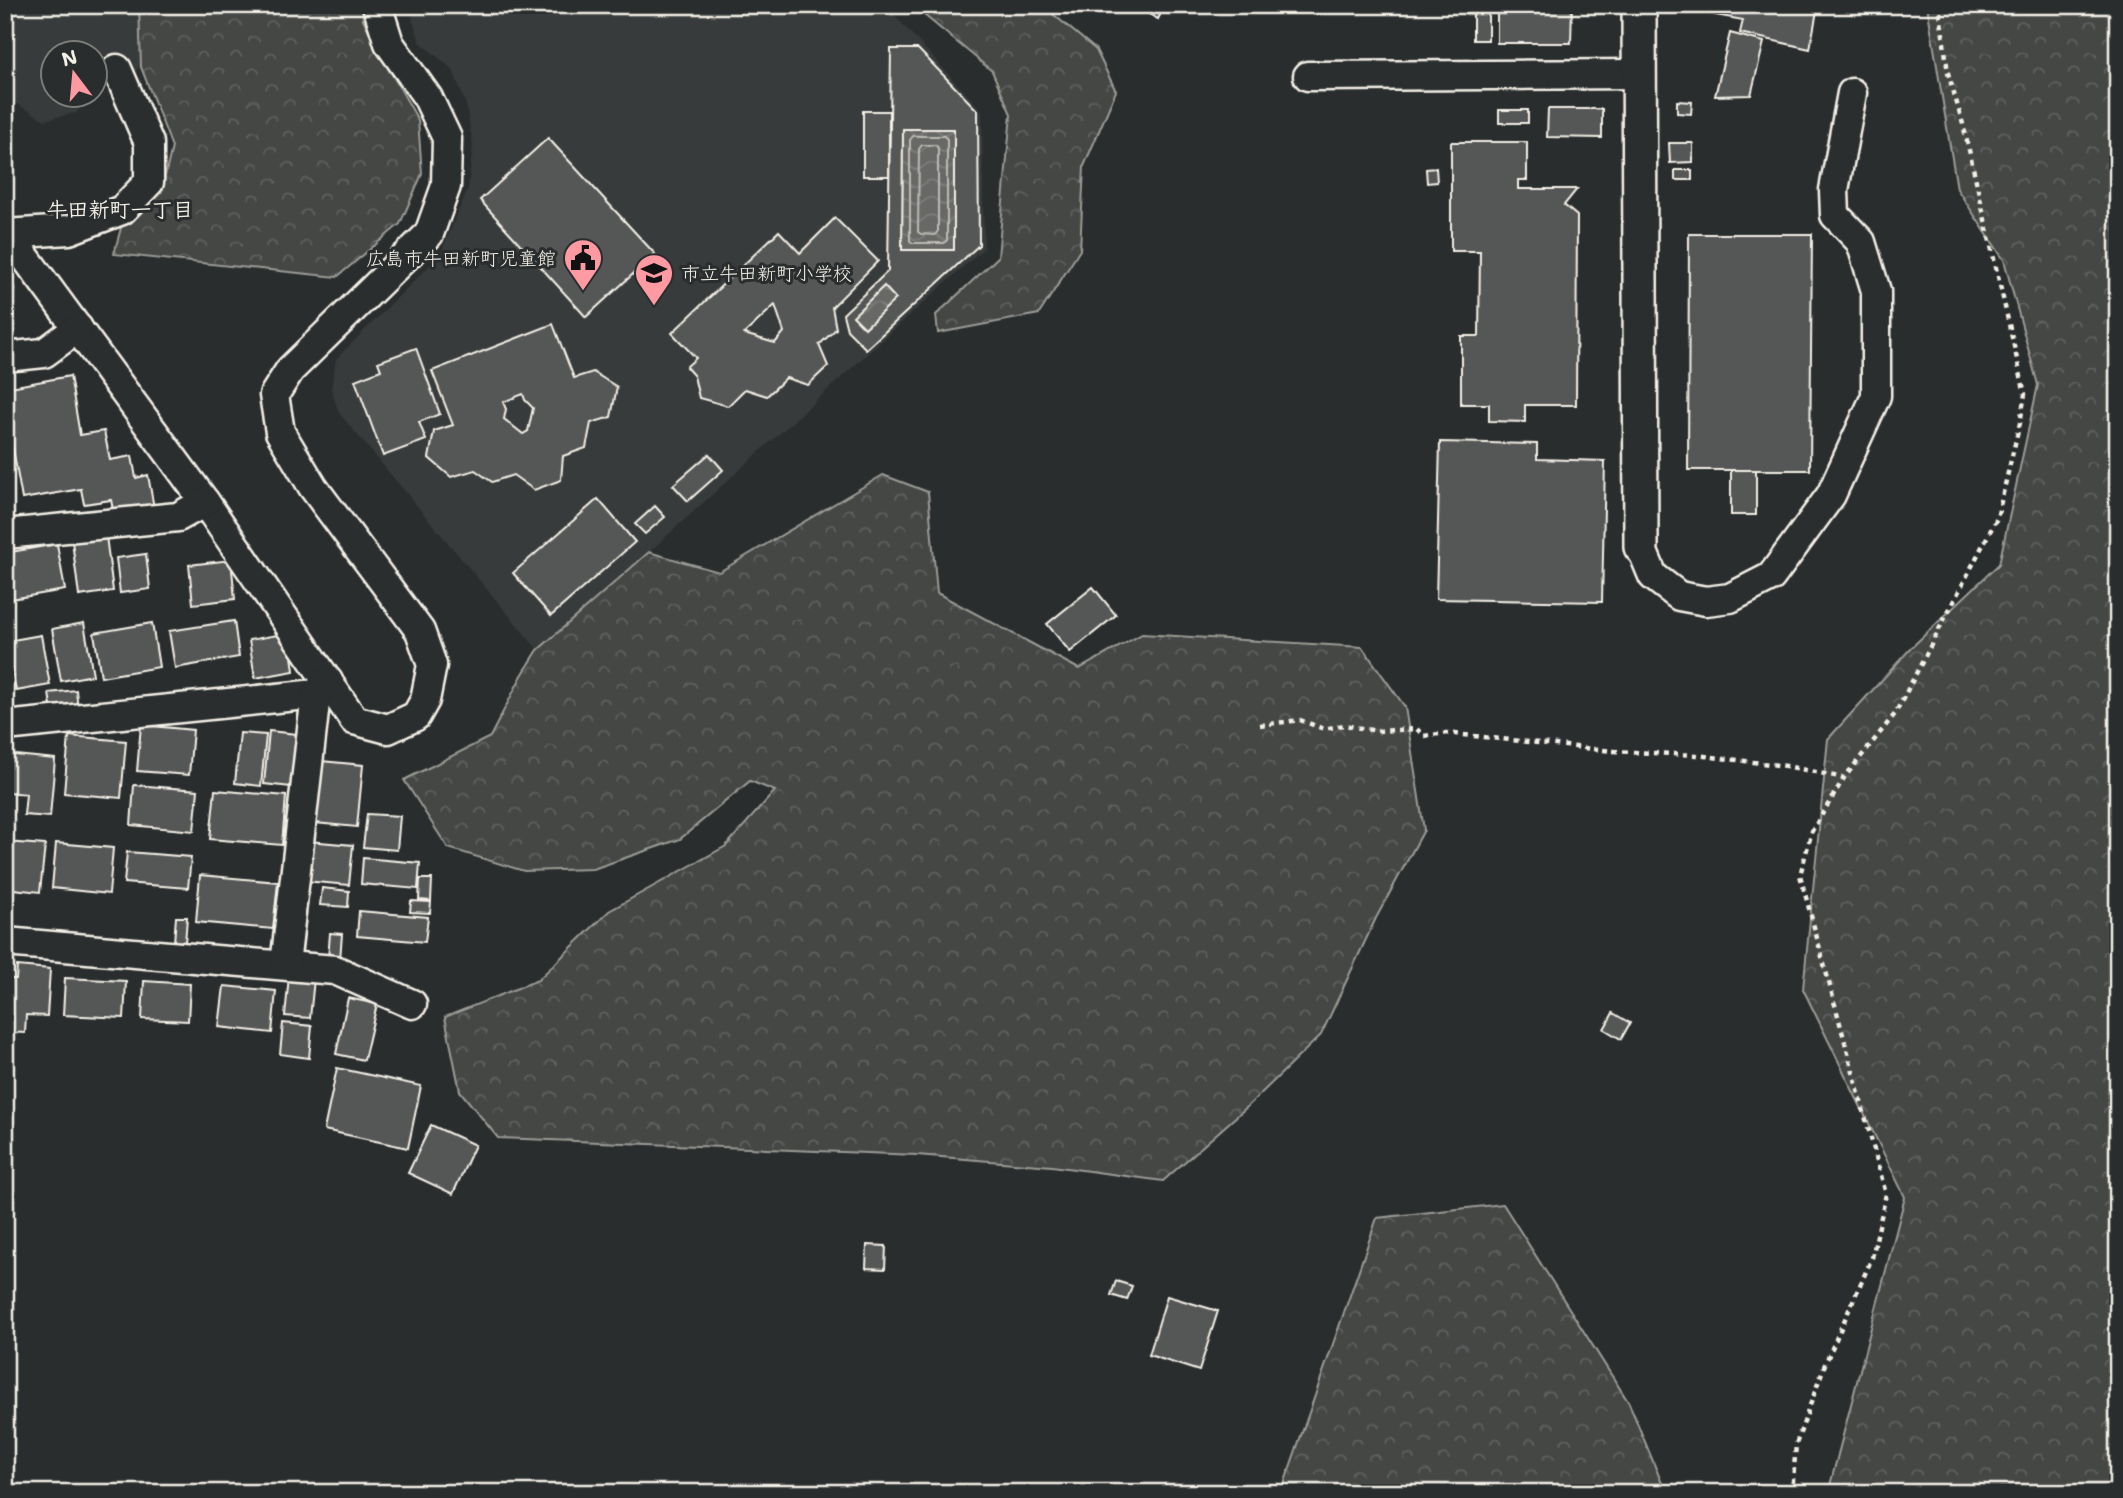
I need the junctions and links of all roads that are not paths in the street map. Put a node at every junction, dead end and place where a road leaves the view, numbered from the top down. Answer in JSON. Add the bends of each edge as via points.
{"nodes":[{"id":1,"x":377,"y":5,"type":"edge"},
{"id":2,"x":1639,"y":5,"type":"edge"},
{"id":3,"x":117,"y":69,"type":"dead end"},
{"id":4,"x":1639,"y":74,"type":"junction"},
{"id":5,"x":1308,"y":76,"type":"dead end"},
{"id":6,"x":1852,"y":93,"type":"dead end"},
{"id":7,"x":7,"y":234,"type":"edge"},
{"id":8,"x":78,"y":328,"type":"junction"},
{"id":9,"x":5,"y":357,"type":"edge"},
{"id":10,"x":205,"y":502,"type":"junction"},
{"id":11,"x":5,"y":534,"type":"edge"},
{"id":12,"x":1642,"y":547,"type":"joint"},
{"id":13,"x":322,"y":688,"type":"junction"},
{"id":14,"x":5,"y":726,"type":"edge"},
{"id":15,"x":5,"y":942,"type":"edge"},
{"id":16,"x":285,"y":965,"type":"junction"},
{"id":17,"x":412,"y":1004,"type":"dead end"}],
"edges":[{"from":1,"to":13,"type":"street","via":[[389,43],[428,98],[447,138],[446,186],[429,234],[289,370],[274,395],[280,432],[313,487],[419,631],[432,665],[425,700],[416,716],[388,729],[354,720]]},
{"from":2,"to":4,"type":"street"},
{"from":3,"to":7,"type":"street","via":[[149,143],[149,182],[122,210],[69,230]]},
{"from":4,"to":5,"type":"street"},
{"from":4,"to":12,"type":"street"},
{"from":6,"to":12,"type":"street","via":[[1834,190],[1835,215],[1861,242],[1876,291],[1876,396],[1831,495],[1771,577],[1730,598],[1706,601],[1679,596],[1653,576]]},
{"from":7,"to":8,"type":"street"},
{"from":8,"to":9,"type":"street","via":[[44,353]]},
{"from":8,"to":10,"type":"street"},
{"from":10,"to":11,"type":"street","via":[[178,517]]},
{"from":10,"to":13,"type":"street"},
{"from":13,"to":14,"type":"street"},
{"from":13,"to":16,"type":"street"},
{"from":15,"to":16,"type":"street"},
{"from":16,"to":17,"type":"street","via":[[335,970]]}]}
